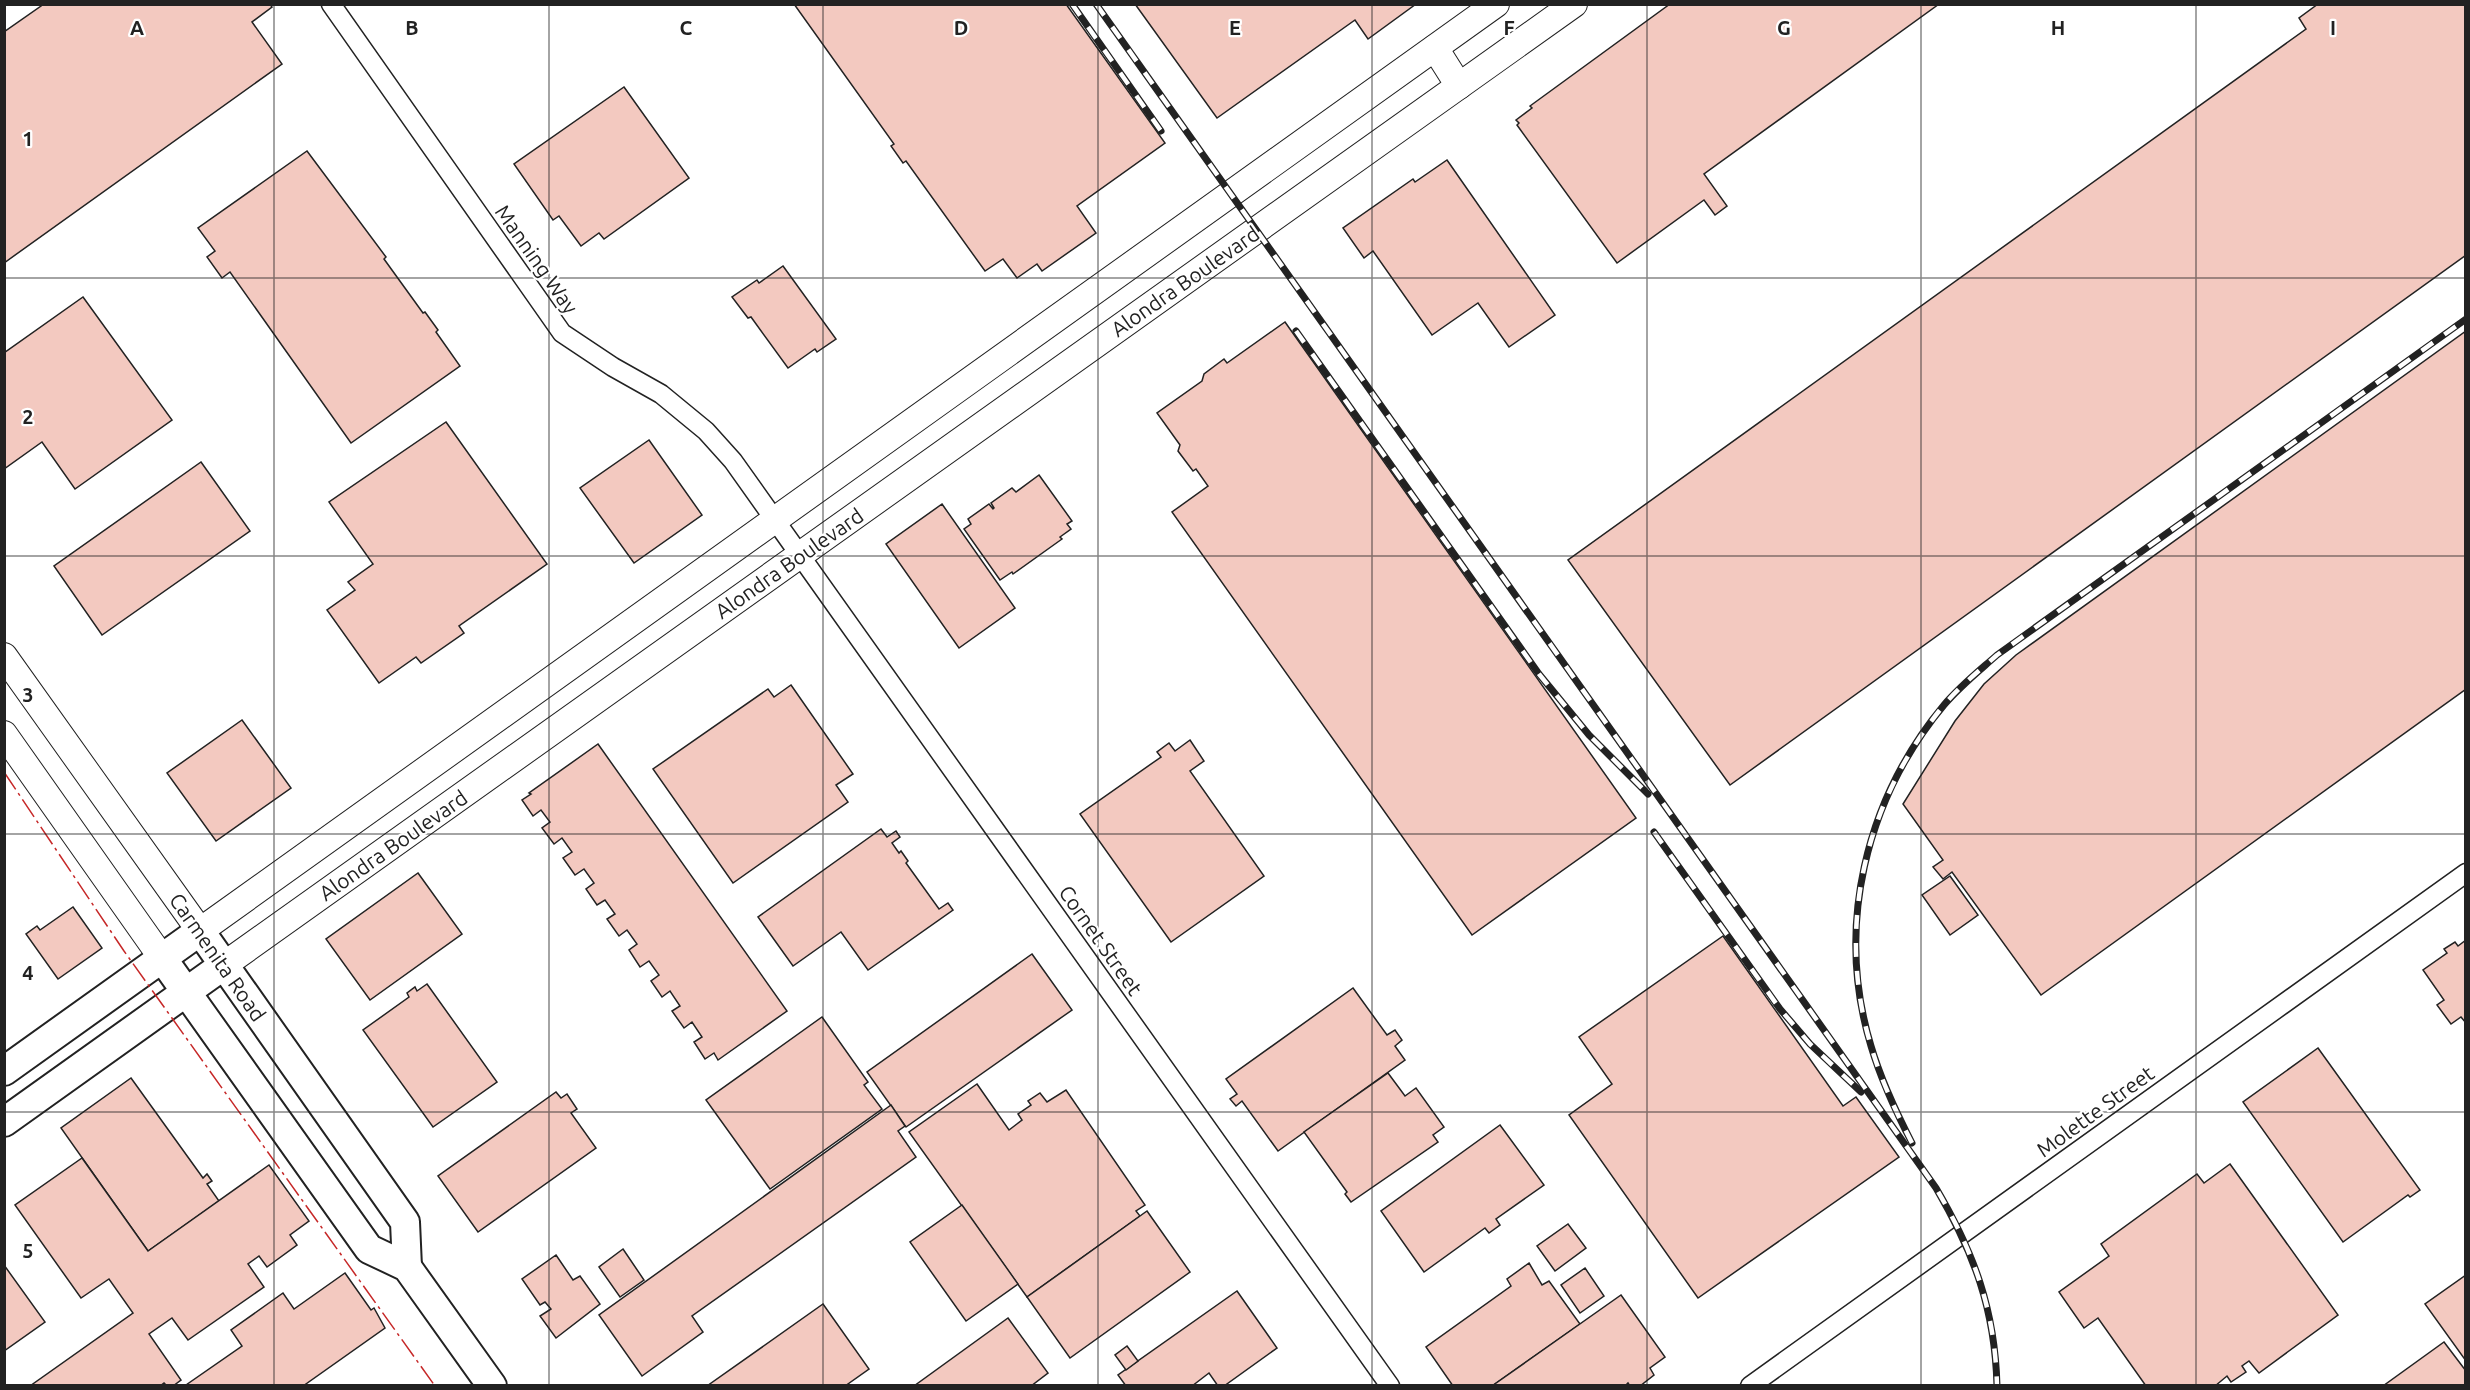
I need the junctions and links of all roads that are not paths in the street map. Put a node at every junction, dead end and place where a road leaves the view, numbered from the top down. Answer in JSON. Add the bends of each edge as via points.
{"nodes":[{"id":1,"x":331,"y":4,"type":"edge"},
{"id":2,"x":1496,"y":4,"type":"edge"},
{"id":3,"x":1574,"y":4,"type":"edge"},
{"id":4,"x":1435,"y":48,"type":"junction"},
{"id":5,"x":1459,"y":86,"type":"junction"},
{"id":6,"x":775,"y":520,"type":"junction"},
{"id":7,"x":800,"y":556,"type":"junction"},
{"id":8,"x":4,"y":656,"type":"edge"},
{"id":9,"x":4,"y":735,"type":"edge"},
{"id":10,"x":2466,"y":873,"type":"edge"},
{"id":11,"x":200,"y":932,"type":"junction"},
{"id":12,"x":162,"y":958,"type":"junction"},
{"id":13,"x":224,"y":965,"type":"junction"},
{"id":14,"x":186,"y":992,"type":"junction"},
{"id":15,"x":4,"y":1071,"type":"edge"},
{"id":16,"x":4,"y":1122,"type":"edge"},
{"id":17,"x":407,"y":1267,"type":"junction"},
{"id":18,"x":492,"y":1386,"type":"edge"},
{"id":19,"x":1390,"y":1386,"type":"edge"},
{"id":20,"x":1750,"y":1386,"type":"edge"}],
"edges":[{"from":1,"to":6,"type":"street","name":"Manning Way","via":[[562,333],[661,394],[706,431],[734,461]]},
{"from":2,"to":4,"type":"main road","name":"Alondra Boulevard"},
{"from":3,"to":5,"type":"main road","name":"Alondra Boulevard"},
{"from":4,"to":5,"type":"main road"},
{"from":4,"to":6,"type":"main road","name":"Alondra Boulevard"},
{"from":5,"to":7,"type":"main road","name":"Alondra Boulevard"},
{"from":6,"to":7,"type":"street","name":"Cornet Street"},
{"from":6,"to":11,"type":"main road","name":"Alondra Boulevard"},
{"from":7,"to":13,"type":"main road","name":"Alondra Boulevard"},
{"from":7,"to":19,"type":"street","name":"Cornet Street"},
{"from":8,"to":11,"type":"main road","name":"Carmenita Road"},
{"from":9,"to":12,"type":"main road"},
{"from":10,"to":20,"type":"street","name":"Molette Street"},
{"from":11,"to":12,"type":"main road","name":"Alondra Boulevard"},
{"from":11,"to":13,"type":"main road","name":"Carmenita Road"},
{"from":12,"to":14,"type":"main road"},
{"from":12,"to":15,"type":"main road","name":"Alondra Boulevard"},
{"from":13,"to":14,"type":"main road","name":"Alondra Boulevard"},
{"from":13,"to":17,"type":"main road","name":"Carmenita Road","via":[[405,1222]]},
{"from":14,"to":16,"type":"main road","name":"Alondra Boulevard"},
{"from":14,"to":17,"type":"main road","via":[[369,1249]]},
{"from":17,"to":18,"type":"main road"}]}
